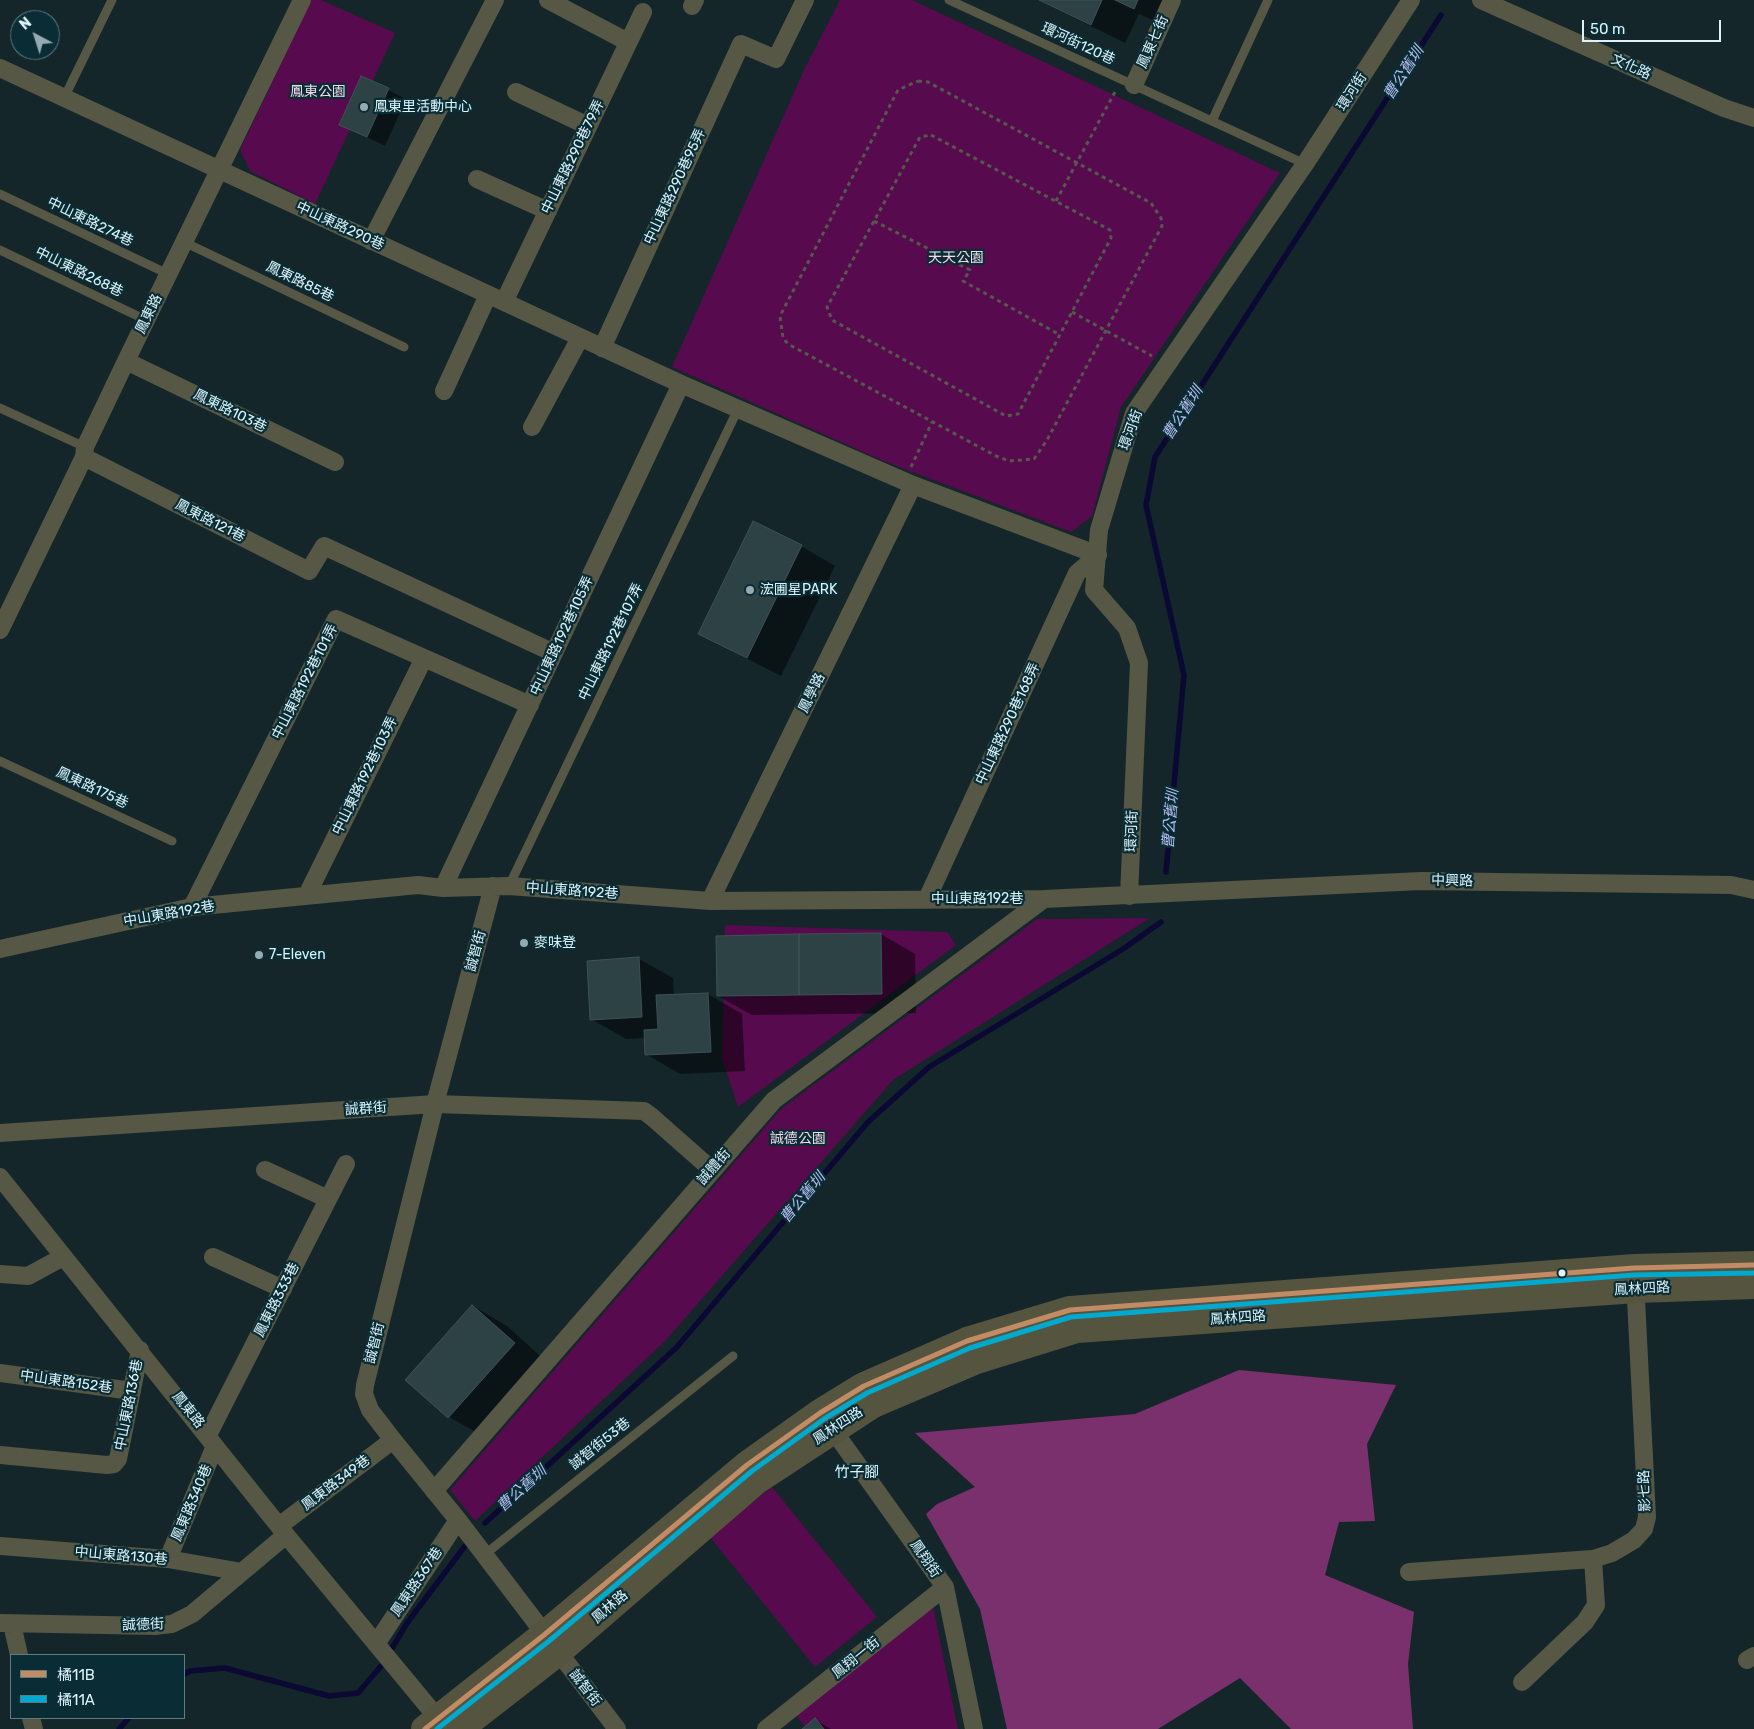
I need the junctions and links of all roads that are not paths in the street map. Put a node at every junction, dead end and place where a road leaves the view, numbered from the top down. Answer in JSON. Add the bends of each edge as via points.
{"nodes":[{"id":1,"x":112,"y":0,"type":"edge"},
{"id":2,"x":302,"y":0,"type":"edge"},
{"id":3,"x":495,"y":0,"type":"edge"},
{"id":4,"x":548,"y":0,"type":"edge"},
{"id":5,"x":805,"y":0,"type":"edge"},
{"id":6,"x":949,"y":0,"type":"edge"},
{"id":7,"x":1172,"y":0,"type":"edge"},
{"id":8,"x":1268,"y":0,"type":"edge"},
{"id":9,"x":1411,"y":0,"type":"edge"},
{"id":10,"x":1481,"y":0,"type":"edge"},
{"id":11,"x":960,"y":2,"type":"edge"},
{"id":12,"x":643,"y":12,"type":"dead end"},
{"id":13,"x":628,"y":42,"type":"junction"},
{"id":14,"x":0,"y":68,"type":"edge"},
{"id":15,"x":1128,"y":82,"type":"junction"},
{"id":16,"x":516,"y":92,"type":"dead end"},
{"id":17,"x":64,"y":98,"type":"junction"},
{"id":18,"x":1754,"y":118,"type":"edge"},
{"id":19,"x":1212,"y":121,"type":"junction"},
{"id":20,"x":588,"y":126,"type":"junction"},
{"id":21,"x":1305,"y":164,"type":"junction"},
{"id":22,"x":219,"y":170,"type":"junction"},
{"id":23,"x":476,"y":179,"type":"dead end"},
{"id":24,"x":0,"y":194,"type":"edge"},
{"id":25,"x":548,"y":211,"type":"junction"},
{"id":26,"x":371,"y":241,"type":"junction"},
{"id":27,"x":184,"y":242,"type":"junction"},
{"id":28,"x":0,"y":250,"type":"edge"},
{"id":29,"x":168,"y":274,"type":"junction"},
{"id":30,"x":496,"y":298,"type":"junction"},
{"id":31,"x":146,"y":320,"type":"junction"},
{"id":32,"x":580,"y":338,"type":"junction"},
{"id":33,"x":404,"y":348,"type":"dead end"},
{"id":34,"x":602,"y":348,"type":"junction"},
{"id":35,"x":126,"y":361,"type":"junction"},
{"id":36,"x":681,"y":384,"type":"junction"},
{"id":37,"x":444,"y":391,"type":"dead end"},
{"id":38,"x":0,"y":408,"type":"edge"},
{"id":39,"x":738,"y":409,"type":"junction"},
{"id":40,"x":532,"y":427,"type":"dead end"},
{"id":41,"x":84,"y":452,"type":"junction"},
{"id":42,"x":335,"y":462,"type":"dead end"},
{"id":43,"x":908,"y":483,"type":"junction"},
{"id":44,"x":1098,"y":555,"type":"junction"},
{"id":45,"x":5,"y":607,"type":"edge"},
{"id":46,"x":0,"y":630,"type":"edge"},
{"id":47,"x":554,"y":653,"type":"junction"},
{"id":48,"x":424,"y":658,"type":"junction"},
{"id":49,"x":530,"y":705,"type":"junction"},
{"id":50,"x":0,"y":760,"type":"edge"},
{"id":51,"x":172,"y":841,"type":"dead end"},
{"id":52,"x":501,"y":886,"type":"junction"},
{"id":53,"x":443,"y":888,"type":"junction"},
{"id":54,"x":1754,"y":890,"type":"edge"},
{"id":55,"x":307,"y":895,"type":"junction"},
{"id":56,"x":1150,"y":895,"type":"joint"},
{"id":57,"x":1129,"y":896,"type":"junction"},
{"id":58,"x":927,"y":899,"type":"junction"},
{"id":59,"x":1044,"y":899,"type":"junction"},
{"id":60,"x":710,"y":901,"type":"junction"},
{"id":61,"x":192,"y":907,"type":"junction"},
{"id":62,"x":0,"y":949,"type":"edge"},
{"id":63,"x":435,"y":1104,"type":"junction"},
{"id":64,"x":0,"y":1133,"type":"edge"},
{"id":65,"x":346,"y":1164,"type":"dead end"},
{"id":66,"x":711,"y":1169,"type":"junction"},
{"id":67,"x":265,"y":1170,"type":"dead end"},
{"id":68,"x":0,"y":1177,"type":"edge"},
{"id":69,"x":328,"y":1199,"type":"junction"},
{"id":70,"x":63,"y":1257,"type":"junction"},
{"id":71,"x":212,"y":1257,"type":"dead end"},
{"id":72,"x":1754,"y":1265,"type":"edge"},
{"id":73,"x":0,"y":1274,"type":"edge"},
{"id":74,"x":1635,"y":1278,"type":"junction"},
{"id":75,"x":1754,"y":1285,"type":"edge"},
{"id":76,"x":283,"y":1289,"type":"junction"},
{"id":77,"x":140,"y":1350,"type":"junction"},
{"id":78,"x":733,"y":1356,"type":"dead end"},
{"id":79,"x":0,"y":1373,"type":"edge"},
{"id":80,"x":132,"y":1391,"type":"junction"},
{"id":81,"x":826,"y":1421,"type":"junction"},
{"id":82,"x":212,"y":1440,"type":"junction"},
{"id":83,"x":393,"y":1440,"type":"junction"},
{"id":84,"x":0,"y":1455,"type":"edge"},
{"id":85,"x":752,"y":1473,"type":"joint"},
{"id":86,"x":434,"y":1491,"type":"junction"},
{"id":87,"x":458,"y":1520,"type":"junction"},
{"id":88,"x":282,"y":1531,"type":"junction"},
{"id":89,"x":0,"y":1546,"type":"edge"},
{"id":90,"x":484,"y":1555,"type":"junction"},
{"id":91,"x":168,"y":1559,"type":"junction"},
{"id":92,"x":1593,"y":1559,"type":"junction"},
{"id":93,"x":242,"y":1572,"type":"junction"},
{"id":94,"x":1409,"y":1572,"type":"dead end"},
{"id":95,"x":945,"y":1586,"type":"junction"},
{"id":96,"x":6,"y":1624,"type":"edge"},
{"id":97,"x":376,"y":1644,"type":"junction"},
{"id":98,"x":550,"y":1644,"type":"junction"},
{"id":99,"x":19,"y":1654,"type":"edge"},
{"id":100,"x":1522,"y":1682,"type":"dead end"},
{"id":101,"x":442,"y":1726,"type":"edge"},
{"id":102,"x":617,"y":1729,"type":"edge"},
{"id":103,"x":766,"y":1729,"type":"edge"},
{"id":104,"x":974,"y":1729,"type":"edge"}],
"edges":[{"from":1,"to":17,"type":"lane"},
{"from":2,"to":22,"type":"street","name":"鳳東路"},
{"from":3,"to":26,"type":"street"},
{"from":4,"to":13,"type":"street"},
{"from":5,"to":34,"type":"street","name":"中山東路290巷95弄","via":[[776,59],[741,44]]},
{"from":6,"to":11,"type":"lane","name":"環河街120巷"},
{"from":7,"to":15,"type":"street","name":"鳳東七街"},
{"from":8,"to":19,"type":"lane"},
{"from":9,"to":21,"type":"street","name":"環河街"},
{"from":10,"to":18,"type":"street","name":"文化路","via":[[1724,108]]},
{"from":11,"to":15,"type":"lane","name":"環河街120巷"},
{"from":12,"to":13,"type":"street","name":"中山東路290巷79弄"},
{"from":13,"to":20,"type":"street","name":"中山東路290巷79弄"},
{"from":14,"to":17,"type":"street","name":"中山東路290巷"},
{"from":15,"to":19,"type":"lane","name":"環河街120巷"},
{"from":16,"to":20,"type":"street"},
{"from":17,"to":22,"type":"street","name":"中山東路290巷"},
{"from":19,"to":21,"type":"lane","name":"環河街120巷"},
{"from":20,"to":25,"type":"street","name":"中山東路290巷79弄"},
{"from":21,"to":44,"type":"street","name":"環河街","via":[[1134,413],[1099,530]]},
{"from":22,"to":26,"type":"street","name":"中山東路290巷"},
{"from":22,"to":27,"type":"street","name":"鳳東路"},
{"from":23,"to":25,"type":"street"},
{"from":24,"to":29,"type":"lane","name":"中山東路274巷"},
{"from":25,"to":30,"type":"street","name":"中山東路290巷79弄"},
{"from":26,"to":30,"type":"street","name":"中山東路290巷"},
{"from":27,"to":29,"type":"street","name":"鳳東路"},
{"from":27,"to":33,"type":"lane","name":"鳳東路85巷"},
{"from":28,"to":31,"type":"lane","name":"中山東路268巷"},
{"from":29,"to":31,"type":"street","name":"鳳東路"},
{"from":30,"to":32,"type":"street","name":"中山東路290巷"},
{"from":30,"to":37,"type":"street","name":"中山東路290巷79弄"},
{"from":31,"to":35,"type":"street","name":"鳳東路"},
{"from":32,"to":34,"type":"street","name":"中山東路290巷"},
{"from":32,"to":40,"type":"street"},
{"from":34,"to":36,"type":"street","name":"中山東路290巷"},
{"from":35,"to":41,"type":"street","name":"鳳東路"},
{"from":35,"to":42,"type":"street","name":"鳳東路103巷"},
{"from":36,"to":39,"type":"street","name":"中山東路290巷"},
{"from":36,"to":47,"type":"street","name":"中山東路192巷105弄"},
{"from":38,"to":41,"type":"lane"},
{"from":39,"to":43,"type":"street","name":"中山東路290巷"},
{"from":39,"to":52,"type":"lane","name":"中山東路192巷107弄"},
{"from":41,"to":45,"type":"street","name":"鳳東路"},
{"from":41,"to":47,"type":"street","name":"鳳東路121巷","via":[[309,571],[324,546]]},
{"from":43,"to":44,"type":"street","name":"中山東路290巷"},
{"from":43,"to":60,"type":"street","name":"鳳學路"},
{"from":44,"to":57,"type":"street","name":"環河街","via":[[1094,590],[1126,628],[1139,663]]},
{"from":44,"to":58,"type":"street","name":"中山東路290巷168弄","via":[[1077,573]]},
{"from":45,"to":46,"type":"street","name":"鳳東路"},
{"from":47,"to":49,"type":"street","name":"中山東路192巷105弄"},
{"from":48,"to":49,"type":"street","name":"中山東路192巷101弄"},
{"from":48,"to":55,"type":"street","name":"中山東路192巷103弄"},
{"from":48,"to":61,"type":"street","name":"中山東路192巷101弄","via":[[336,619]]},
{"from":49,"to":53,"type":"street","name":"中山東路192巷105弄"},
{"from":50,"to":51,"type":"lane","name":"鳳東路175巷"},
{"from":52,"to":53,"type":"street","name":"中山東路192巷"},
{"from":52,"to":60,"type":"street","name":"中山東路192巷"},
{"from":52,"to":63,"type":"street","name":"誠智街"},
{"from":53,"to":55,"type":"street","name":"中山東路192巷","via":[[418,885]]},
{"from":54,"to":56,"type":"street","name":"中興路","via":[[1731,885],[1422,881]]},
{"from":55,"to":61,"type":"street","name":"中山東路192巷"},
{"from":56,"to":57,"type":"street","name":"中山東路192巷"},
{"from":57,"to":59,"type":"street","name":"中山東路192巷"},
{"from":58,"to":59,"type":"street","name":"中山東路192巷"},
{"from":58,"to":60,"type":"street","name":"中山東路192巷"},
{"from":59,"to":66,"type":"street","name":"誠體街","via":[[774,1100]]},
{"from":61,"to":62,"type":"street","name":"中山東路192巷"},
{"from":63,"to":64,"type":"street","name":"誠群街"},
{"from":63,"to":66,"type":"street","name":"誠群街","via":[[644,1111]]},
{"from":63,"to":83,"type":"street","name":"誠智街","via":[[364,1384],[366,1403]]},
{"from":65,"to":69,"type":"street","name":"鳳東路333巷"},
{"from":66,"to":86,"type":"street","name":"誠體街"},
{"from":67,"to":69,"type":"street"},
{"from":68,"to":70,"type":"street","name":"鳳東路"},
{"from":69,"to":76,"type":"street","name":"鳳東路333巷"},
{"from":70,"to":73,"type":"street","via":[[28,1276]]},
{"from":70,"to":77,"type":"street","name":"鳳東路"},
{"from":71,"to":76,"type":"street"},
{"from":72,"to":74,"type":"main road","name":"鳳林四路"},
{"from":74,"to":75,"type":"main road","name":"鳳林四路"},
{"from":74,"to":81,"type":"main road","name":"鳳林四路","via":[[1077,1329],[974,1361]]},
{"from":74,"to":92,"type":"street","name":"影七路","via":[[1647,1517],[1644,1529],[1634,1540],[1612,1553]]},
{"from":76,"to":82,"type":"street","name":"鳳東路333巷"},
{"from":77,"to":80,"type":"street","name":"中山東路136巷"},
{"from":77,"to":82,"type":"street","name":"鳳東路"},
{"from":78,"to":90,"type":"lane","name":"誠智街53巷"},
{"from":79,"to":80,"type":"street","name":"中山東路152巷"},
{"from":80,"to":84,"type":"street","name":"中山東路136巷","via":[[118,1460],[114,1464]]},
{"from":81,"to":85,"type":"main road","name":"鳳林四路"},
{"from":81,"to":95,"type":"street","name":"鳳翔街"},
{"from":82,"to":88,"type":"street","name":"鳳東路"},
{"from":82,"to":91,"type":"street","name":"鳳東路340巷"},
{"from":83,"to":86,"type":"street","name":"誠智街"},
{"from":83,"to":88,"type":"street","name":"鳳東路349巷"},
{"from":85,"to":98,"type":"main road","name":"鳳林路"},
{"from":86,"to":87,"type":"street","name":"誠智街"},
{"from":87,"to":90,"type":"street","name":"誠智街"},
{"from":87,"to":97,"type":"street","name":"鳳東路367巷"},
{"from":88,"to":93,"type":"street","name":"誠德街"},
{"from":88,"to":97,"type":"street","name":"鳳東路"},
{"from":89,"to":91,"type":"street","name":"中山東路130巷"},
{"from":90,"to":98,"type":"street","name":"誠智街"},
{"from":91,"to":93,"type":"street","name":"中山東路130巷"},
{"from":92,"to":94,"type":"street","name":"影七路"},
{"from":92,"to":100,"type":"street","via":[[1596,1605],[1585,1622]]},
{"from":93,"to":96,"type":"street","name":"誠德街","via":[[192,1614],[172,1624]]},
{"from":95,"to":103,"type":"street","name":"鳳翔一街"},
{"from":95,"to":104,"type":"street","name":"鳳翔街"},
{"from":96,"to":99,"type":"street"},
{"from":97,"to":101,"type":"street","name":"鳳東路"},
{"from":98,"to":101,"type":"main road","name":"鳳林路"},
{"from":98,"to":102,"type":"street","name":"誠智街"}]}
